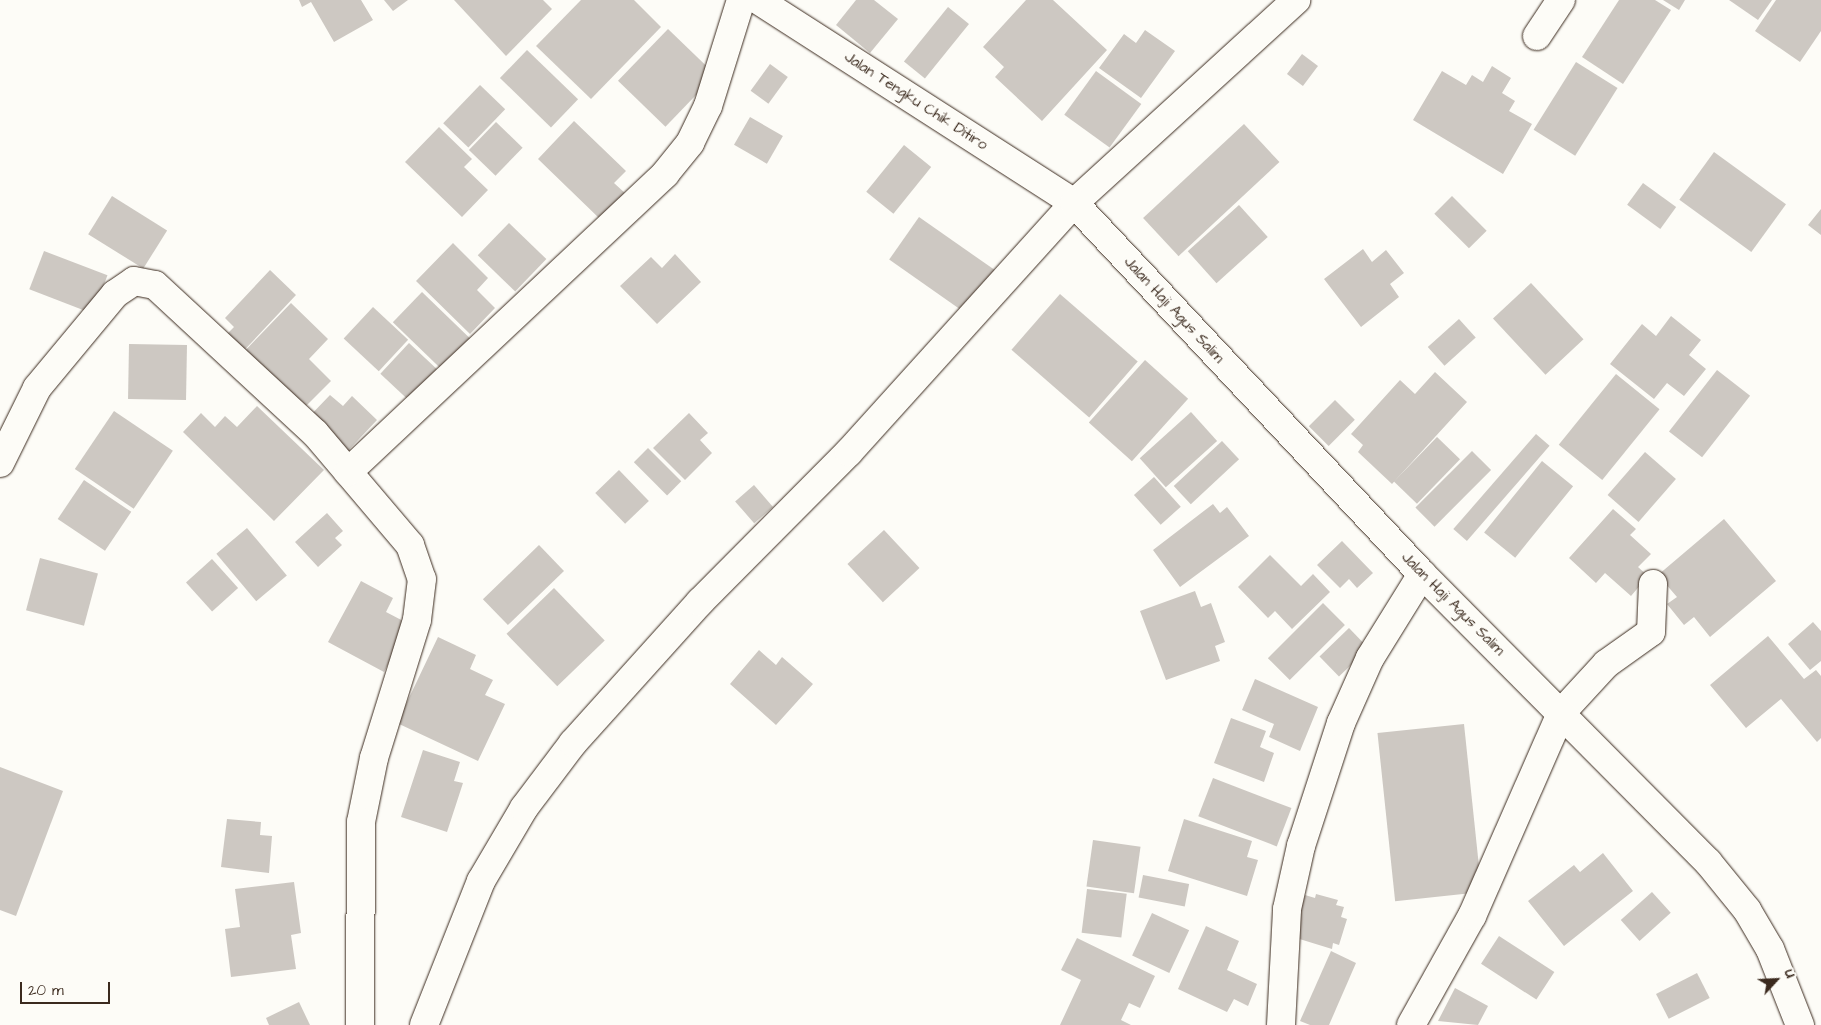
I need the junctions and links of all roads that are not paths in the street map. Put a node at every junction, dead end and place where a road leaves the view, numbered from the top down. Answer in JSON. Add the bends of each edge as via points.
{"nodes":[{"id":1,"x":741,"y":0,"type":"edge"},
{"id":2,"x":758,"y":0,"type":"edge"},
{"id":3,"x":1296,"y":0,"type":"edge"},
{"id":4,"x":1561,"y":0,"type":"edge"},
{"id":5,"x":1537,"y":36,"type":"dead end"},
{"id":6,"x":1074,"y":203,"type":"junction"},
{"id":7,"x":0,"y":463,"type":"edge"},
{"id":8,"x":348,"y":472,"type":"junction"},
{"id":9,"x":1422,"y":574,"type":"junction"},
{"id":10,"x":1653,"y":584,"type":"dead end"},
{"id":11,"x":1561,"y":713,"type":"junction"},
{"id":12,"x":360,"y":1025,"type":"edge"},
{"id":13,"x":424,"y":1025,"type":"edge"},
{"id":14,"x":1281,"y":1025,"type":"edge"},
{"id":15,"x":1411,"y":1025,"type":"edge"},
{"id":16,"x":1800,"y":1025,"type":"edge"}],
"edges":[{"from":1,"to":8,"type":"street","via":[[708,106],[690,143],[670,168]]},
{"from":2,"to":6,"type":"street","name":"Jalan Tengku Chik Ditiro"},
{"from":3,"to":6,"type":"street"},
{"from":4,"to":5,"type":"street"},
{"from":6,"to":9,"type":"street","name":"Jalan Haji Agus Salim"},
{"from":6,"to":13,"type":"street","via":[[849,452],[687,615],[572,743],[524,808],[481,880]]},
{"from":7,"to":8,"type":"street","via":[[37,388],[115,294],[134,281],[155,285],[315,433]]},
{"from":8,"to":12,"type":"street","via":[[410,545],[422,579],[417,620],[374,758],[361,822]]},
{"from":9,"to":11,"type":"street","name":"Jalan Haji Agus Salim"},
{"from":9,"to":14,"type":"street","via":[[1370,658],[1352,699],[1301,846],[1287,909]]},
{"from":10,"to":11,"type":"street","via":[[1651,632],[1606,664]]},
{"from":11,"to":15,"type":"street","via":[[1472,916]]},
{"from":11,"to":16,"type":"street","name":"Jalan Haji Agus Salim","via":[[1727,884],[1770,950]]}]}
